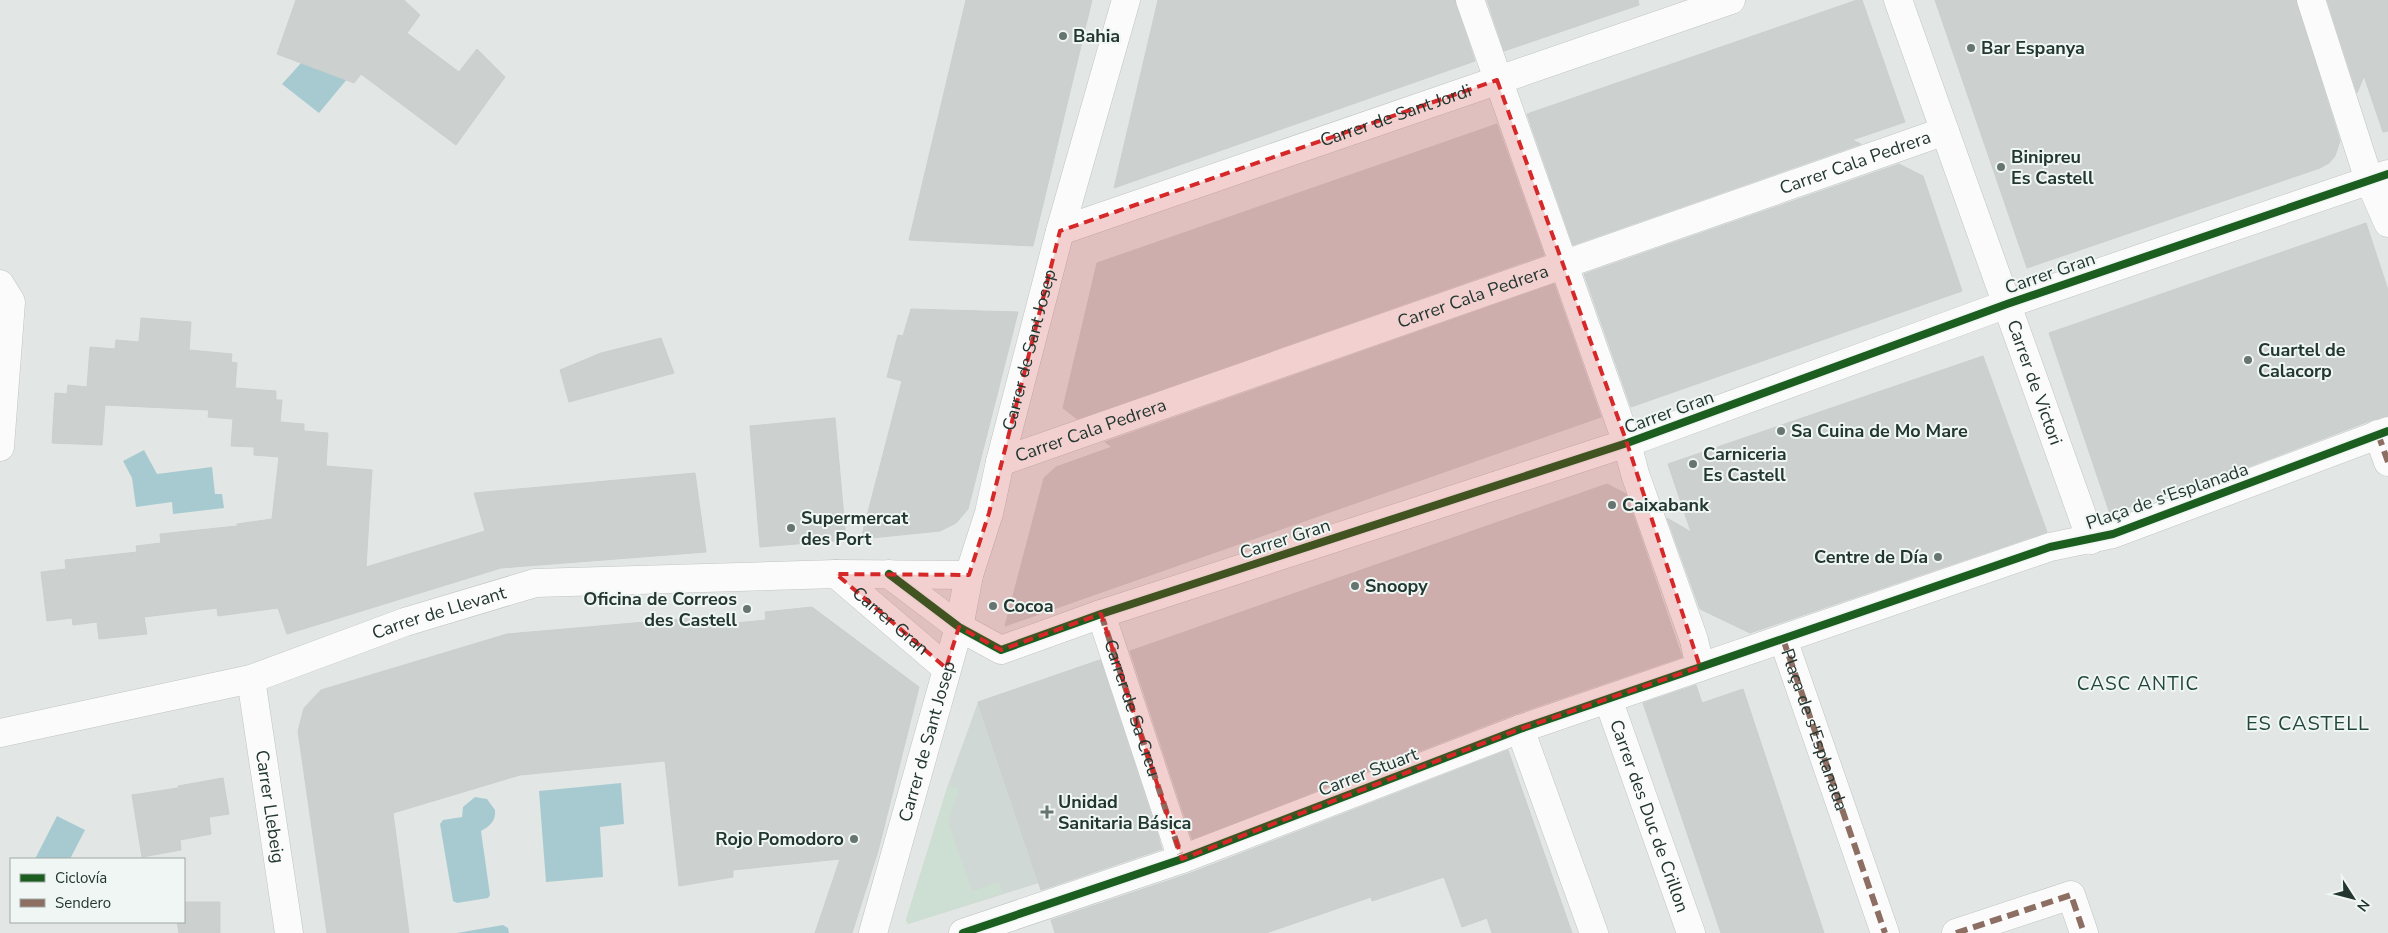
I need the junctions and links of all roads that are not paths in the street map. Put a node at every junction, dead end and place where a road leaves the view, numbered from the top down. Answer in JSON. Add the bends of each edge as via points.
{"nodes":[{"id":1,"x":1126,"y":0,"type":"edge"},
{"id":2,"x":1470,"y":0,"type":"edge"},
{"id":3,"x":1731,"y":0,"type":"edge"},
{"id":4,"x":1898,"y":0,"type":"edge"},
{"id":5,"x":2311,"y":0,"type":"edge"},
{"id":6,"x":1498,"y":80,"type":"junction"},
{"id":7,"x":1945,"y":131,"type":"junction"},
{"id":8,"x":2379,"y":177,"type":"edge"},
{"id":9,"x":2388,"y":223,"type":"edge"},
{"id":10,"x":1060,"y":231,"type":"junction"},
{"id":11,"x":1564,"y":265,"type":"junction"},
{"id":12,"x":0,"y":284,"type":"edge"},
{"id":13,"x":2007,"y":304,"type":"junction"},
{"id":14,"x":2383,"y":432,"type":"edge"},
{"id":15,"x":1627,"y":443,"type":"junction"},
{"id":16,"x":0,"y":447,"type":"edge"},
{"id":17,"x":1000,"y":462,"type":"junction"},
{"id":18,"x":2388,"y":462,"type":"edge"},
{"id":19,"x":2091,"y":540,"type":"junction"},
{"id":20,"x":836,"y":574,"type":"junction"},
{"id":21,"x":890,"y":574,"type":"junction"},
{"id":22,"x":970,"y":575,"type":"junction"},
{"id":23,"x":1101,"y":614,"type":"junction"},
{"id":24,"x":959,"y":627,"type":"junction"},
{"id":25,"x":1783,"y":639,"type":"junction"},
{"id":26,"x":1700,"y":666,"type":"junction"},
{"id":27,"x":946,"y":668,"type":"junction"},
{"id":28,"x":251,"y":679,"type":"junction"},
{"id":29,"x":1608,"y":699,"type":"junction"},
{"id":30,"x":1520,"y":729,"type":"junction"},
{"id":31,"x":0,"y":732,"type":"edge"},
{"id":32,"x":1182,"y":859,"type":"junction"},
{"id":33,"x":289,"y":933,"type":"edge"},
{"id":34,"x":873,"y":933,"type":"edge"},
{"id":35,"x":963,"y":933,"type":"edge"},
{"id":36,"x":1594,"y":933,"type":"edge"},
{"id":37,"x":1691,"y":933,"type":"edge"},
{"id":38,"x":1886,"y":933,"type":"edge"},
{"id":39,"x":1956,"y":933,"type":"edge"},
{"id":40,"x":2084,"y":933,"type":"edge"}],
"edges":[{"from":1,"to":10,"type":"street","name":"Carrer de Sant Josep"},
{"from":2,"to":6,"type":"street"},
{"from":3,"to":6,"type":"street","name":"Carrer de Sant Jordi"},
{"from":4,"to":7,"type":"street","name":"Carrer de Victori"},
{"from":5,"to":8,"type":"street"},
{"from":6,"to":10,"type":"street","name":"Carrer de Sant Jordi"},
{"from":6,"to":11,"type":"street"},
{"from":7,"to":11,"type":"street","name":"Carrer Cala Pedrera"},
{"from":7,"to":13,"type":"street","name":"Carrer de Victori"},
{"from":8,"to":9,"type":"street"},
{"from":8,"to":13,"type":"street","name":"Carrer Gran"},
{"from":10,"to":17,"type":"street","name":"Carrer de Sant Josep"},
{"from":11,"to":15,"type":"street"},
{"from":11,"to":17,"type":"street","name":"Carrer Cala Pedrera"},
{"from":12,"to":16,"type":"street","via":[[11,302]]},
{"from":13,"to":15,"type":"street","name":"Carrer Gran"},
{"from":13,"to":19,"type":"street","name":"Carrer de Victori"},
{"from":14,"to":18,"type":"street","name":"Plaça de s'Esplanada"},
{"from":14,"to":19,"type":"street","name":"Plaça de s'Esplanada"},
{"from":15,"to":23,"type":"street","name":"Carrer Gran"},
{"from":15,"to":26,"type":"street"},
{"from":17,"to":22,"type":"street","name":"Carrer de Sant Josep"},
{"from":19,"to":25,"type":"street","name":"Plaça de s'Esplanada","via":[[2050,547]]},
{"from":20,"to":21,"type":"street","name":"Carrer de Llevant"},
{"from":20,"to":27,"type":"street","name":"Carrer Gran"},
{"from":20,"to":28,"type":"street","name":"Carrer de Llevant","via":[[536,583],[405,622]]},
{"from":21,"to":22,"type":"street","name":"Carrer de Llevant"},
{"from":21,"to":24,"type":"street"},
{"from":22,"to":24,"type":"street","name":"Carrer de Sant Josep"},
{"from":23,"to":24,"type":"street","name":"Carrer Gran","via":[[1001,650]]},
{"from":23,"to":32,"type":"street","name":"Carrer de Sa Creu"},
{"from":24,"to":27,"type":"street","name":"Carrer de Sant Josep"},
{"from":25,"to":26,"type":"street","name":"Carrer Stuart"},
{"from":25,"to":38,"type":"street","name":"Plaça de s'Esplanada"},
{"from":26,"to":29,"type":"street","name":"Carrer Stuart"},
{"from":27,"to":34,"type":"street","name":"Carrer de Sant Josep"},
{"from":28,"to":31,"type":"street","name":"Carrer de Llevant"},
{"from":28,"to":33,"type":"street","name":"Carrer Llebeig"},
{"from":29,"to":30,"type":"street","name":"Carrer Stuart"},
{"from":29,"to":37,"type":"street","name":"Carrer des Duc de Crillon"},
{"from":30,"to":32,"type":"street","name":"Carrer Stuart"},
{"from":30,"to":36,"type":"street"},
{"from":32,"to":35,"type":"street","name":"Carrer Stuart"},
{"from":39,"to":40,"type":"street","via":[[2071,895]]}]}
